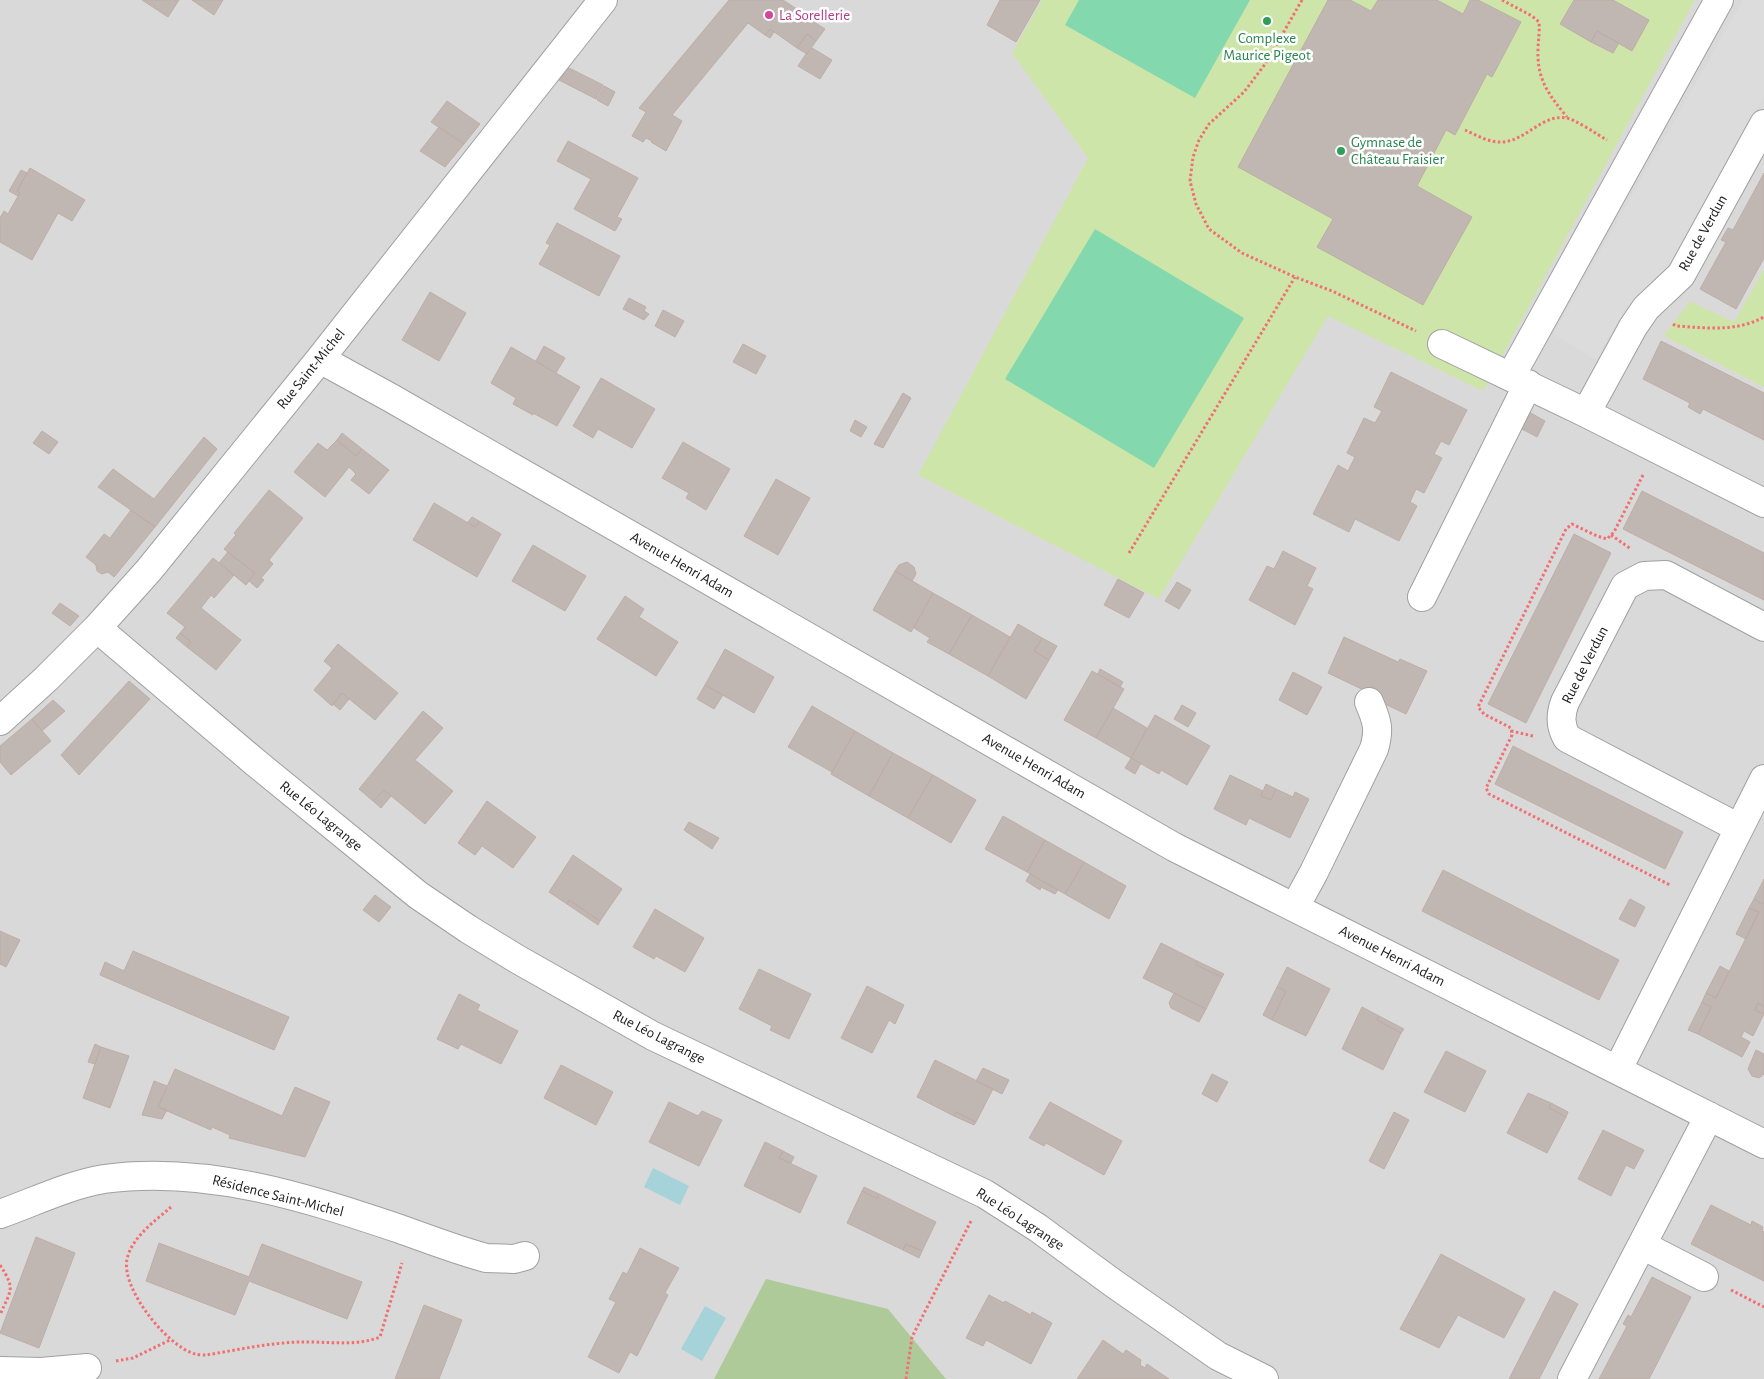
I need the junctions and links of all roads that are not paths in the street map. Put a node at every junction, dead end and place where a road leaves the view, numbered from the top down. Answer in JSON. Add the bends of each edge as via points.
{"nodes":[{"id":1,"x":603,"y":0,"type":"edge"},
{"id":2,"x":1719,"y":0,"type":"edge"},
{"id":3,"x":1764,"y":124,"type":"edge"},
{"id":4,"x":1442,"y":344,"type":"road end"},
{"id":5,"x":320,"y":358,"type":"junction"},
{"id":6,"x":1519,"y":380,"type":"junction"},
{"id":7,"x":1586,"y":413,"type":"junction"},
{"id":8,"x":1764,"y":502,"type":"edge"},
{"id":9,"x":1422,"y":597,"type":"dead end"},
{"id":10,"x":1764,"y":627,"type":"edge"},
{"id":11,"x":97,"y":628,"type":"junction"},
{"id":12,"x":1369,"y":702,"type":"dead end"},
{"id":13,"x":0,"y":721,"type":"edge"},
{"id":14,"x":1764,"y":779,"type":"edge"},
{"id":15,"x":1739,"y":828,"type":"junction"},
{"id":16,"x":1295,"y":907,"type":"junction"},
{"id":17,"x":1618,"y":1069,"type":"junction"},
{"id":18,"x":1709,"y":1116,"type":"junction"},
{"id":19,"x":1764,"y":1144,"type":"edge"},
{"id":20,"x":0,"y":1214,"type":"edge"},
{"id":21,"x":1642,"y":1245,"type":"junction"},
{"id":22,"x":525,"y":1256,"type":"dead end"},
{"id":23,"x":1704,"y":1277,"type":"road end"},
{"id":24,"x":87,"y":1368,"type":"road end"},
{"id":25,"x":0,"y":1371,"type":"edge"},
{"id":26,"x":1264,"y":1379,"type":"edge"},
{"id":27,"x":1572,"y":1379,"type":"edge"}],
"edges":[{"from":1,"to":5,"type":"street","name":"Rue Saint-Michel"},
{"from":2,"to":6,"type":"street","via":[[1633,156]]},
{"from":3,"to":7,"type":"street","name":"Rue de Verdun","via":[[1681,275],[1646,308]]},
{"from":4,"to":6,"type":"street"},
{"from":5,"to":11,"type":"street","name":"Rue Saint-Michel","via":[[149,570]]},
{"from":5,"to":16,"type":"street","name":"Avenue Henri Adam","via":[[1174,847]]},
{"from":6,"to":7,"type":"street"},
{"from":6,"to":9,"type":"street"},
{"from":7,"to":8,"type":"street"},
{"from":10,"to":15,"type":"street","name":"Rue de Verdun","via":[[1666,575],[1644,576],[1624,586],[1561,714],[1566,738]]},
{"from":11,"to":13,"type":"street","name":"Rue Saint-Michel"},
{"from":11,"to":26,"type":"street","name":"Rue Léo Lagrange","via":[[418,895],[468,929],[653,1036],[985,1194],[1218,1356]]},
{"from":12,"to":16,"type":"street","via":[[1379,734],[1374,749]]},
{"from":14,"to":15,"type":"street"},
{"from":15,"to":17,"type":"street"},
{"from":16,"to":17,"type":"street","name":"Avenue Henri Adam"},
{"from":17,"to":18,"type":"street","name":"Avenue Henri Adam"},
{"from":18,"to":19,"type":"street","name":"Avenue Henri Adam"},
{"from":18,"to":21,"type":"street"},
{"from":20,"to":22,"type":"street","name":"Résidence Saint-Michel","via":[[78,1185],[104,1179],[167,1175],[203,1178],[285,1194],[486,1258]]},
{"from":21,"to":23,"type":"street"},
{"from":21,"to":27,"type":"street"},
{"from":24,"to":25,"type":"street"}]}
